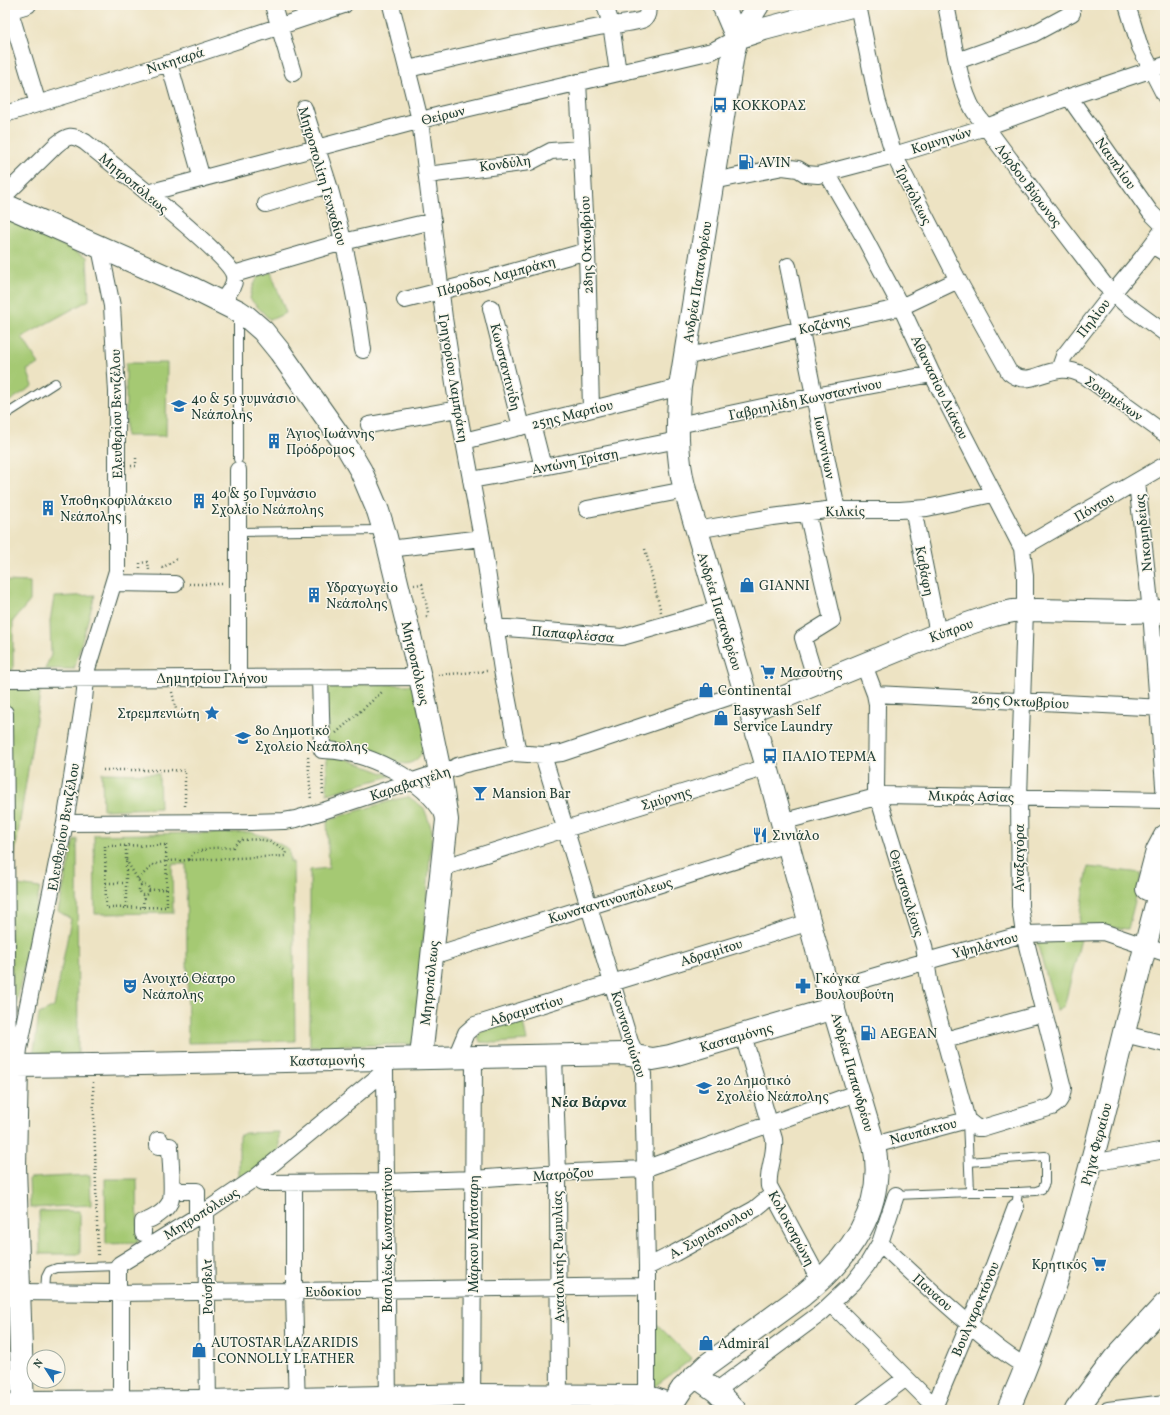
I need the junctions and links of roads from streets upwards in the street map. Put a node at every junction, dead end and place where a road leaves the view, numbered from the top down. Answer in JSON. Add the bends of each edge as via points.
{"nodes":[{"id":1,"x":28,"y":5,"type":"edge"},
{"id":2,"x":273,"y":5,"type":"edge"},
{"id":3,"x":344,"y":5,"type":"edge"},
{"id":4,"x":391,"y":5,"type":"edge"},
{"id":5,"x":605,"y":5,"type":"edge"},
{"id":6,"x":647,"y":5,"type":"edge"},
{"id":7,"x":723,"y":5,"type":"edge"},
{"id":8,"x":758,"y":5,"type":"edge"},
{"id":9,"x":855,"y":5,"type":"edge"},
{"id":10,"x":858,"y":5,"type":"edge"},
{"id":11,"x":946,"y":5,"type":"edge"},
{"id":12,"x":1127,"y":5,"type":"edge"},
{"id":13,"x":8,"y":9,"type":"edge"},
{"id":14,"x":1072,"y":13,"type":"dead end"},
{"id":15,"x":611,"y":24,"type":"junction"},
{"id":16,"x":279,"y":26,"type":"junction"},
{"id":17,"x":737,"y":38,"type":"junction"},
{"id":18,"x":958,"y":62,"type":"junction"},
{"id":19,"x":169,"y":63,"type":"junction"},
{"id":20,"x":1158,"y":67,"type":"edge"},
{"id":21,"x":408,"y":69,"type":"junction"},
{"id":22,"x":293,"y":73,"type":"dead end"},
{"id":23,"x":618,"y":73,"type":"junction"},
{"id":24,"x":578,"y":82,"type":"junction"},
{"id":25,"x":1165,"y":96,"type":"edge"},
{"id":26,"x":1069,"y":97,"type":"junction"},
{"id":27,"x":38,"y":104,"type":"junction"},
{"id":28,"x":304,"y":108,"type":"dead end"},
{"id":29,"x":5,"y":114,"type":"edge"},
{"id":30,"x":420,"y":120,"type":"junction"},
{"id":31,"x":986,"y":127,"type":"junction"},
{"id":32,"x":316,"y":148,"type":"junction"},
{"id":33,"x":581,"y":149,"type":"junction"},
{"id":34,"x":894,"y":154,"type":"junction"},
{"id":35,"x":827,"y":173,"type":"junction"},
{"id":36,"x":427,"y":175,"type":"junction"},
{"id":37,"x":202,"y":179,"type":"junction"},
{"id":38,"x":713,"y":181,"type":"junction"},
{"id":39,"x":328,"y":185,"type":"junction"},
{"id":40,"x":148,"y":193,"type":"junction"},
{"id":41,"x":5,"y":194,"type":"edge"},
{"id":42,"x":266,"y":204,"type":"dead end"},
{"id":43,"x":5,"y":205,"type":"edge"},
{"id":44,"x":433,"y":221,"type":"junction"},
{"id":45,"x":1165,"y":227,"type":"edge"},
{"id":46,"x":343,"y":242,"type":"junction"},
{"id":47,"x":100,"y":248,"type":"junction"},
{"id":48,"x":1159,"y":249,"type":"edge"},
{"id":49,"x":587,"y":251,"type":"junction"},
{"id":50,"x":788,"y":266,"type":"dead end"},
{"id":51,"x":234,"y":274,"type":"junction"},
{"id":52,"x":958,"y":280,"type":"junction"},
{"id":53,"x":441,"y":291,"type":"junction"},
{"id":54,"x":1113,"y":293,"type":"junction"},
{"id":55,"x":405,"y":300,"type":"dead end"},
{"id":56,"x":230,"y":307,"type":"junction"},
{"id":57,"x":902,"y":307,"type":"junction"},
{"id":58,"x":491,"y":308,"type":"dead end"},
{"id":59,"x":801,"y":329,"type":"junction"},
{"id":60,"x":1165,"y":333,"type":"edge"},
{"id":61,"x":364,"y":350,"type":"dead end"},
{"id":62,"x":685,"y":357,"type":"junction"},
{"id":63,"x":1059,"y":370,"type":"junction"},
{"id":64,"x":932,"y":374,"type":"junction"},
{"id":65,"x":680,"y":387,"type":"junction"},
{"id":66,"x":815,"y":396,"type":"junction"},
{"id":67,"x":458,"y":409,"type":"junction"},
{"id":68,"x":591,"y":409,"type":"junction"},
{"id":69,"x":369,"y":425,"type":"dead end"},
{"id":70,"x":526,"y":425,"type":"junction"},
{"id":71,"x":678,"y":433,"type":"junction"},
{"id":72,"x":1165,"y":434,"type":"edge"},
{"id":73,"x":464,"y":441,"type":"junction"},
{"id":74,"x":238,"y":464,"type":"road end"},
{"id":75,"x":1165,"y":465,"type":"edge"},
{"id":76,"x":543,"y":467,"type":"junction"},
{"id":77,"x":471,"y":480,"type":"junction"},
{"id":78,"x":1137,"y":482,"type":"junction"},
{"id":79,"x":684,"y":490,"type":"junction"},
{"id":80,"x":993,"y":494,"type":"junction"},
{"id":81,"x":587,"y":509,"type":"dead end"},
{"id":82,"x":913,"y":509,"type":"junction"},
{"id":83,"x":837,"y":510,"type":"junction"},
{"id":84,"x":807,"y":512,"type":"junction"},
{"id":85,"x":696,"y":530,"type":"junction"},
{"id":86,"x":482,"y":538,"type":"junction"},
{"id":87,"x":387,"y":539,"type":"junction"},
{"id":88,"x":1022,"y":548,"type":"junction"},
{"id":89,"x":114,"y":583,"type":"junction"},
{"id":90,"x":175,"y":584,"type":"road end"},
{"id":91,"x":720,"y":610,"type":"junction"},
{"id":92,"x":1025,"y":610,"type":"junction"},
{"id":93,"x":1158,"y":612,"type":"edge"},
{"id":94,"x":495,"y":627,"type":"junction"},
{"id":95,"x":938,"y":634,"type":"junction"},
{"id":96,"x":864,"y":665,"type":"junction"},
{"id":97,"x":320,"y":677,"type":"junction"},
{"id":98,"x":420,"y":677,"type":"junction"},
{"id":99,"x":86,"y":678,"type":"junction"},
{"id":100,"x":238,"y":678,"type":"junction"},
{"id":101,"x":5,"y":679,"type":"edge"},
{"id":102,"x":817,"y":684,"type":"junction"},
{"id":103,"x":875,"y":694,"type":"junction"},
{"id":104,"x":747,"y":701,"type":"junction"},
{"id":105,"x":1022,"y":701,"type":"junction"},
{"id":106,"x":1162,"y":708,"type":"edge"},
{"id":107,"x":5,"y":713,"type":"edge"},
{"id":108,"x":518,"y":752,"type":"junction"},
{"id":109,"x":543,"y":755,"type":"junction"},
{"id":110,"x":767,"y":767,"type":"junction"},
{"id":111,"x":440,"y":772,"type":"junction"},
{"id":112,"x":412,"y":782,"type":"junction"},
{"id":113,"x":877,"y":796,"type":"junction"},
{"id":114,"x":1019,"y":798,"type":"junction"},
{"id":115,"x":1165,"y":799,"type":"edge"},
{"id":116,"x":447,"y":820,"type":"junction"},
{"id":117,"x":781,"y":822,"type":"junction"},
{"id":118,"x":65,"y":823,"type":"junction"},
{"id":119,"x":564,"y":829,"type":"junction"},
{"id":120,"x":1165,"y":836,"type":"edge"},
{"id":121,"x":788,"y":844,"type":"junction"},
{"id":122,"x":442,"y":868,"type":"junction"},
{"id":123,"x":1165,"y":871,"type":"edge"},
{"id":124,"x":589,"y":906,"type":"junction"},
{"id":125,"x":810,"y":922,"type":"junction"},
{"id":126,"x":1024,"y":934,"type":"junction"},
{"id":127,"x":1148,"y":947,"type":"edge"},
{"id":128,"x":432,"y":956,"type":"junction"},
{"id":129,"x":927,"y":961,"type":"junction"},
{"id":130,"x":613,"y":983,"type":"junction"},
{"id":131,"x":831,"y":999,"type":"junction"},
{"id":132,"x":1044,"y":1013,"type":"junction"},
{"id":133,"x":1124,"y":1034,"type":"junction"},
{"id":134,"x":743,"y":1035,"type":"junction"},
{"id":135,"x":945,"y":1040,"type":"junction"},
{"id":136,"x":1165,"y":1044,"type":"edge"},
{"id":137,"x":637,"y":1055,"type":"junction"},
{"id":138,"x":554,"y":1056,"type":"junction"},
{"id":139,"x":420,"y":1057,"type":"junction"},
{"id":140,"x":465,"y":1057,"type":"junction"},
{"id":141,"x":385,"y":1064,"type":"junction"},
{"id":142,"x":17,"y":1066,"type":"junction"},
{"id":143,"x":5,"y":1092,"type":"edge"},
{"id":144,"x":859,"y":1092,"type":"junction"},
{"id":145,"x":1061,"y":1100,"type":"joint"},
{"id":146,"x":967,"y":1120,"type":"junction"},
{"id":147,"x":770,"y":1125,"type":"junction"},
{"id":148,"x":167,"y":1140,"type":"dead end"},
{"id":149,"x":874,"y":1145,"type":"junction"},
{"id":150,"x":1165,"y":1150,"type":"edge"},
{"id":151,"x":1092,"y":1163,"type":"junction"},
{"id":152,"x":10,"y":1167,"type":"edge"},
{"id":153,"x":644,"y":1170,"type":"junction"},
{"id":154,"x":558,"y":1174,"type":"junction"},
{"id":155,"x":255,"y":1178,"type":"junction"},
{"id":156,"x":473,"y":1179,"type":"junction"},
{"id":157,"x":175,"y":1180,"type":"junction"},
{"id":158,"x":387,"y":1182,"type":"junction"},
{"id":159,"x":294,"y":1183,"type":"junction"},
{"id":160,"x":773,"y":1194,"type":"junction"},
{"id":161,"x":896,"y":1196,"type":"road end"},
{"id":162,"x":1017,"y":1200,"type":"road end"},
{"id":163,"x":202,"y":1214,"type":"junction"},
{"id":164,"x":143,"y":1233,"type":"dead end"},
{"id":165,"x":880,"y":1243,"type":"junction"},
{"id":166,"x":647,"y":1267,"type":"junction"},
{"id":167,"x":820,"y":1281,"type":"junction"},
{"id":168,"x":646,"y":1286,"type":"junction"},
{"id":169,"x":472,"y":1288,"type":"junction"},
{"id":170,"x":559,"y":1288,"type":"junction"},
{"id":171,"x":387,"y":1290,"type":"junction"},
{"id":172,"x":207,"y":1291,"type":"junction"},
{"id":173,"x":294,"y":1291,"type":"junction"},
{"id":174,"x":119,"y":1293,"type":"junction"},
{"id":175,"x":15,"y":1295,"type":"edge"},
{"id":176,"x":832,"y":1304,"type":"junction"},
{"id":177,"x":1165,"y":1304,"type":"edge"},
{"id":178,"x":969,"y":1324,"type":"junction"},
{"id":179,"x":1027,"y":1367,"type":"junction"},
{"id":180,"x":695,"y":1376,"type":"junction"},
{"id":181,"x":906,"y":1378,"type":"junction"},
{"id":182,"x":716,"y":1391,"type":"junction"},
{"id":183,"x":647,"y":1396,"type":"junction"},
{"id":184,"x":472,"y":1402,"type":"edge"},
{"id":185,"x":1165,"y":1402,"type":"edge"},
{"id":186,"x":388,"y":1403,"type":"edge"},
{"id":187,"x":559,"y":1403,"type":"edge"},
{"id":188,"x":17,"y":1405,"type":"edge"},
{"id":189,"x":297,"y":1405,"type":"edge"},
{"id":190,"x":121,"y":1406,"type":"edge"},
{"id":191,"x":208,"y":1406,"type":"edge"},
{"id":192,"x":669,"y":1408,"type":"edge"},
{"id":193,"x":935,"y":1409,"type":"edge"},
{"id":194,"x":735,"y":1410,"type":"edge"},
{"id":195,"x":863,"y":1410,"type":"edge"},
{"id":196,"x":1008,"y":1410,"type":"edge"},
{"id":197,"x":1076,"y":1410,"type":"edge"},
{"id":198,"x":1108,"y":1410,"type":"edge"}],
"edges":[{"from":1,"to":13,"type":"street"},
{"from":2,"to":16,"type":"street"},
{"from":3,"to":16,"type":"street","name":"Νικηταρά"},
{"from":4,"to":21,"type":"street","name":"Γρηγορίου Λαμπράκη"},
{"from":5,"to":15,"type":"street"},
{"from":6,"to":15,"type":"street","via":[[648,12],[644,19]]},
{"from":7,"to":17,"type":"street"},
{"from":8,"to":17,"type":"street","name":"Ανδρέα Παπανδρέου"},
{"from":9,"to":17,"type":"street"},
{"from":10,"to":34,"type":"street","name":"Τριπόλεως","via":[[877,99]]},
{"from":11,"to":18,"type":"street","name":"Λόρδου Βύρωνος"},
{"from":12,"to":20,"type":"street","via":[[1140,47]]},
{"from":13,"to":27,"type":"street"},
{"from":14,"to":18,"type":"street","via":[[1033,34]]},
{"from":15,"to":21,"type":"street"},
{"from":15,"to":23,"type":"street"},
{"from":16,"to":19,"type":"street","name":"Νικηταρά"},
{"from":16,"to":22,"type":"street"},
{"from":17,"to":23,"type":"street","name":"Θείρων","via":[[712,51]]},
{"from":17,"to":38,"type":"street","name":"Ανδρέα Παπανδρέου"},
{"from":18,"to":31,"type":"street","name":"Λόρδου Βύρωνος","via":[[969,103]]},
{"from":19,"to":27,"type":"street","name":"Νικηταρά"},
{"from":19,"to":37,"type":"street"},
{"from":20,"to":25,"type":"street"},
{"from":20,"to":26,"type":"street","name":"Κομνηνών"},
{"from":21,"to":30,"type":"street","name":"Γρηγορίου Λαμπράκη"},
{"from":23,"to":24,"type":"street","name":"Θείρων"},
{"from":24,"to":30,"type":"street","name":"Θείρων"},
{"from":24,"to":33,"type":"street","name":"28ης Οκτωβρίου"},
{"from":26,"to":31,"type":"street","name":"Κομνηνών"},
{"from":26,"to":45,"type":"street","name":"Ναυπλίου","via":[[1150,212]]},
{"from":27,"to":29,"type":"street","name":"Νικηταρά"},
{"from":28,"to":32,"type":"street","name":"Μητροπολίτη Γενναδίου"},
{"from":30,"to":32,"type":"street","name":"Θείρων"},
{"from":30,"to":36,"type":"street","name":"Γρηγορίου Λαμπράκη"},
{"from":31,"to":34,"type":"street","name":"Κομνηνών"},
{"from":31,"to":54,"type":"street","name":"Λόρδου Βύρωνος"},
{"from":32,"to":37,"type":"street","name":"Θείρων"},
{"from":32,"to":39,"type":"street","name":"Μητροπολίτη Γενναδίου"},
{"from":33,"to":36,"type":"street","name":"Κονδύλη","via":[[551,151],[530,162]]},
{"from":33,"to":49,"type":"street","name":"28ης Οκτωβρίου"},
{"from":34,"to":35,"type":"street","name":"Κομνηνών"},
{"from":34,"to":52,"type":"street","name":"Τριπόλεως"},
{"from":35,"to":38,"type":"street","name":"Κομνηνών","via":[[812,176],[798,169],[783,167]]},
{"from":35,"to":57,"type":"street","name":"Αθανασίου Διάκου"},
{"from":36,"to":44,"type":"street","name":"Γρηγορίου Λαμπράκη"},
{"from":37,"to":40,"type":"street","name":"Θείρων"},
{"from":38,"to":62,"type":"street","name":"Ανδρέα Παπανδρέου"},
{"from":39,"to":42,"type":"street"},
{"from":39,"to":46,"type":"street","name":"Μητροπολίτη Γενναδίου"},
{"from":40,"to":41,"type":"street","name":"Μητροπόλεως","via":[[85,142],[71,136],[56,145]]},
{"from":40,"to":51,"type":"street","name":"Μητροπόλεως","via":[[193,232]]},
{"from":43,"to":47,"type":"street","name":"Μητροπόλεως"},
{"from":44,"to":46,"type":"street"},
{"from":44,"to":53,"type":"street","name":"Γρηγορίου Λαμπράκη"},
{"from":45,"to":48,"type":"street","name":"Πηλίου"},
{"from":46,"to":51,"type":"street"},
{"from":46,"to":61,"type":"street","name":"Μητροπολίτη Γενναδίου"},
{"from":47,"to":56,"type":"street","name":"Μητροπόλεως"},
{"from":47,"to":89,"type":"street","name":"Ελευθερίου Βενιζέλου","via":[[112,306],[117,392],[118,559]]},
{"from":48,"to":54,"type":"street","name":"Πηλίου"},
{"from":49,"to":53,"type":"street","name":"Πάροδος Λαμπράκη"},
{"from":49,"to":68,"type":"street","name":"28ης Οκτωβρίου"},
{"from":50,"to":59,"type":"street","name":"Ιωαννίνων"},
{"from":51,"to":56,"type":"street"},
{"from":52,"to":57,"type":"street","name":"Κοζάνης"},
{"from":52,"to":63,"type":"street","name":"Τριπόλεως","via":[[1009,372],[1020,379],[1027,379]]},
{"from":53,"to":55,"type":"street","name":"Πάροδος Λαμπράκη"},
{"from":53,"to":67,"type":"street","name":"Γρηγορίου Λαμπράκη"},
{"from":54,"to":60,"type":"street","name":"Λόρδου Βύρωνος"},
{"from":54,"to":63,"type":"street","name":"Πηλίου","via":[[1064,356]]},
{"from":56,"to":87,"type":"street","name":"Μητροπόλεως","via":[[263,332],[280,352],[347,447],[361,471]]},
{"from":57,"to":59,"type":"street","name":"Κοζάνης"},
{"from":57,"to":64,"type":"street","name":"Αθανασίου Διάκου"},
{"from":58,"to":70,"type":"street","name":"Κωνσταντινίδη"},
{"from":59,"to":62,"type":"street","name":"Κοζάνης"},
{"from":59,"to":66,"type":"street","name":"Ιωαννίνων"},
{"from":62,"to":65,"type":"street","name":"Ανδρέα Παπανδρέου"},
{"from":63,"to":72,"type":"street","name":"Σουρμένων","via":[[1072,371],[1084,376]]},
{"from":64,"to":66,"type":"street","name":"Γαβριηλίδη Κωνσταντίνου"},
{"from":64,"to":80,"type":"street","name":"Αθανασίου Διάκου"},
{"from":65,"to":68,"type":"street","name":"25ης Μαρτίου"},
{"from":65,"to":71,"type":"street","name":"Ανδρέα Παπανδρέου"},
{"from":66,"to":71,"type":"street","name":"Γαβριηλίδη Κωνσταντίνου"},
{"from":66,"to":83,"type":"street","name":"Ιωαννίνων"},
{"from":67,"to":69,"type":"street"},
{"from":67,"to":73,"type":"street","name":"Γρηγορίου Λαμπράκη"},
{"from":68,"to":70,"type":"street","name":"25ης Μαρτίου"},
{"from":70,"to":73,"type":"street","name":"25ης Μαρτίου"},
{"from":70,"to":76,"type":"street","name":"Κωνσταντινίδη"},
{"from":71,"to":76,"type":"street","name":"Αντώνη Τρίτση"},
{"from":71,"to":79,"type":"street","name":"Ανδρέα Παπανδρέου"},
{"from":73,"to":77,"type":"street","name":"Γρηγορίου Λαμπράκη"},
{"from":74,"to":100,"type":"street"},
{"from":75,"to":78,"type":"street","name":"Πόντου"},
{"from":76,"to":77,"type":"street","name":"Αντώνη Τρίτση"},
{"from":77,"to":86,"type":"street","name":"Γρηγορίου Λαμπράκη"},
{"from":78,"to":88,"type":"street","name":"Πόντου"},
{"from":78,"to":93,"type":"street","name":"Νικομηδείας"},
{"from":79,"to":81,"type":"street"},
{"from":79,"to":85,"type":"street","name":"Ανδρέα Παπανδρέου"},
{"from":80,"to":82,"type":"street","name":"Κιλκίς"},
{"from":80,"to":88,"type":"street","name":"Αθανασίου Διάκου"},
{"from":82,"to":83,"type":"street","name":"Κιλκίς"},
{"from":82,"to":95,"type":"street","name":"Καβάφη"},
{"from":83,"to":84,"type":"street","name":"Κιλκίς"},
{"from":84,"to":85,"type":"street","name":"Κιλκίς"},
{"from":84,"to":102,"type":"street","via":[[832,620],[803,638]]},
{"from":85,"to":91,"type":"street","name":"Ανδρέα Παπανδρέου"},
{"from":86,"to":87,"type":"street"},
{"from":86,"to":94,"type":"street","name":"Γρηγορίου Λαμπράκη"},
{"from":87,"to":98,"type":"street","name":"Μητροπόλεως"},
{"from":88,"to":92,"type":"street","name":"Αθανασίου Διάκου","via":[[1025,563]]},
{"from":89,"to":90,"type":"street"},
{"from":89,"to":99,"type":"street","name":"Ελευθερίου Βενιζέλου"},
{"from":91,"to":94,"type":"street","name":"Παπαφλέσσα","via":[[622,638]]},
{"from":91,"to":104,"type":"street","name":"Ανδρέα Παπανδρέου"},
{"from":92,"to":93,"type":"street","name":"Κύπρου"},
{"from":92,"to":95,"type":"street","name":"Κύπρου","via":[[986,617]]},
{"from":92,"to":105,"type":"street","name":"Αναξαγόρα"},
{"from":93,"to":106,"type":"street","name":"Νικομηδείας"},
{"from":94,"to":108,"type":"street","name":"Γρηγορίου Λαμπράκη"},
{"from":95,"to":96,"type":"street","name":"Κύπρου"},
{"from":96,"to":102,"type":"street","name":"Κύπρου"},
{"from":96,"to":103,"type":"street","name":"Θεμιστοκλέους"},
{"from":97,"to":98,"type":"street","name":"Δημητρίου Γλήνου"},
{"from":97,"to":100,"type":"street","name":"Δημητρίου Γλήνου"},
{"from":97,"to":112,"type":"street","via":[[322,748],[367,759]]},
{"from":98,"to":111,"type":"street","name":"Μητροπόλεως"},
{"from":99,"to":100,"type":"street","name":"Δημητρίου Γλήνου"},
{"from":99,"to":101,"type":"street","name":"Δημητρίου Γλήνου"},
{"from":99,"to":118,"type":"street","name":"Ελευθερίου Βενιζέλου"},
{"from":102,"to":104,"type":"street","name":"Κύπρου"},
{"from":103,"to":105,"type":"street","name":"26ης Οκτωβρίου"},
{"from":103,"to":113,"type":"street","name":"Θεμιστοκλέους"},
{"from":104,"to":109,"type":"street","name":"Καραβαγγέλη","via":[[562,753]]},
{"from":104,"to":110,"type":"street","name":"Ανδρέα Παπανδρέου"},
{"from":105,"to":106,"type":"street","name":"26ης Οκτωβρίου"},
{"from":105,"to":114,"type":"street","name":"Αναξαγόρα"},
{"from":106,"to":115,"type":"street","name":"Νικομηδείας"},
{"from":107,"to":143,"type":"street","via":[[8,1073]]},
{"from":108,"to":109,"type":"street","name":"Καραβαγγέλη"},
{"from":108,"to":111,"type":"street","name":"Καραβαγγέλη"},
{"from":109,"to":119,"type":"street","name":"Κουντουριώτου"},
{"from":110,"to":117,"type":"street","name":"Ανδρέα Παπανδρέου"},
{"from":110,"to":119,"type":"street","name":"Σμύρνης"},
{"from":111,"to":112,"type":"street","name":"Καραβαγγέλη"},
{"from":111,"to":116,"type":"street","name":"Μητροπόλεως"},
{"from":112,"to":116,"type":"street","via":[[432,799]]},
{"from":112,"to":118,"type":"street","name":"Καραβαγγέλη","via":[[317,807],[296,819],[268,822]]},
{"from":113,"to":114,"type":"street","name":"Μικράς Ασίας"},
{"from":113,"to":117,"type":"street","name":"Μικράς Ασίας"},
{"from":113,"to":129,"type":"street","name":"Θεμιστοκλέους"},
{"from":114,"to":115,"type":"street","name":"Μικράς Ασίας"},
{"from":114,"to":126,"type":"street","name":"Αναξαγόρα","via":[[1019,891]]},
{"from":116,"to":122,"type":"street","name":"Μητροπόλεως"},
{"from":117,"to":121,"type":"street","name":"Ανδρέα Παπανδρέου"},
{"from":118,"to":142,"type":"street","name":"Ελευθερίου Βενιζέλου"},
{"from":119,"to":122,"type":"street","name":"Σμύρνης"},
{"from":119,"to":124,"type":"street","name":"Κουντουριώτου"},
{"from":120,"to":127,"type":"street","name":"Ρήγα Φεραίου","via":[[1156,856]]},
{"from":121,"to":124,"type":"street","name":"Κωνσταντινουπόλεως"},
{"from":121,"to":125,"type":"street","name":"Ανδρέα Παπανδρέου"},
{"from":122,"to":128,"type":"street","name":"Μητροπόλεως"},
{"from":123,"to":127,"type":"street","name":"Ρήγα Φεραίου"},
{"from":124,"to":128,"type":"street","name":"Κωνσταντινουπόλεως"},
{"from":124,"to":130,"type":"street","name":"Κουντουριώτου"},
{"from":125,"to":130,"type":"street","name":"Αδραμίτου"},
{"from":125,"to":131,"type":"street","name":"Ανδρέα Παπανδρέου"},
{"from":126,"to":127,"type":"street","name":"Υψηλάντου","via":[[1100,932]]},
{"from":126,"to":129,"type":"street","name":"Υψηλάντου"},
{"from":126,"to":132,"type":"street","name":"Αναξαγόρα"},
{"from":127,"to":133,"type":"street","name":"Ρήγα Φεραίου"},
{"from":128,"to":139,"type":"street","name":"Μητροπόλεως"},
{"from":129,"to":131,"type":"street","name":"Υψηλάντου"},
{"from":129,"to":135,"type":"street","name":"Θεμιστοκλέους","via":[[930,987]]},
{"from":130,"to":137,"type":"street","name":"Κουντουριώτου","via":[[630,1042]]},
{"from":130,"to":140,"type":"street","name":"Αδραμυττίου","via":[[475,1025],[466,1033]]},
{"from":131,"to":134,"type":"street","name":"Κασταμόνης"},
{"from":131,"to":144,"type":"street","name":"Ανδρέα Παπανδρέου"},
{"from":132,"to":135,"type":"street"},
{"from":132,"to":145,"type":"street","name":"Αναξαγόρα","via":[[1063,1088]]},
{"from":133,"to":136,"type":"street"},
{"from":133,"to":151,"type":"street","name":"Ρήγα Φεραίου"},
{"from":134,"to":137,"type":"street","name":"Κασταμόνης","via":[[662,1058],[653,1059]]},
{"from":134,"to":147,"type":"street","name":"Κολοκοτρώνη"},
{"from":135,"to":146,"type":"street","name":"Θεμιστοκλέους"},
{"from":137,"to":138,"type":"street","name":"Κασταμονής"},
{"from":137,"to":153,"type":"street","name":"Κουντουριώτου","via":[[644,1081]]},
{"from":138,"to":140,"type":"street","name":"Κασταμονής"},
{"from":138,"to":154,"type":"street","name":"Ανατολικής Ρωμυλίας"},
{"from":139,"to":140,"type":"street","name":"Κασταμονής"},
{"from":139,"to":141,"type":"street","name":"Κασταμονής"},
{"from":140,"to":156,"type":"street","name":"Μάρκου Μπότσαρη"},
{"from":141,"to":142,"type":"street","name":"Κασταμονής"},
{"from":141,"to":155,"type":"street","name":"Μητροπόλεως"},
{"from":141,"to":158,"type":"street","name":"Βασιλέως Κωνσταντίνου"},
{"from":142,"to":152,"type":"street","name":"Ελευθερίου Βενιζέλου"},
{"from":144,"to":147,"type":"street","name":"Ματρόζου"},
{"from":144,"to":149,"type":"street","name":"Ανδρέα Παπανδρέου"},
{"from":145,"to":146,"type":"street","name":"Ναυπάκτου","via":[[1052,1107],[982,1128],[976,1128]]},
{"from":146,"to":149,"type":"street","name":"Ναυπάκτου"},
{"from":147,"to":153,"type":"street","name":"Ματρόζου"},
{"from":147,"to":160,"type":"street","name":"Κολοκοτρώνη","via":[[774,1145],[769,1181]]},
{"from":148,"to":157,"type":"street"},
{"from":149,"to":167,"type":"street","name":"Ανδρέα Παπανδρέου","via":[[876,1182],[868,1211],[847,1252]]},
{"from":150,"to":151,"type":"street"},
{"from":151,"to":179,"type":"street","name":"Ρήγα Φεραίου","via":[[1065,1257]]},
{"from":152,"to":175,"type":"street","name":"Ελευθερίου Βενιζέλου"},
{"from":153,"to":154,"type":"street","name":"Ματρόζου"},
{"from":153,"to":166,"type":"street","name":"Κουντουριώτου"},
{"from":154,"to":156,"type":"street","name":"Ματρόζου"},
{"from":154,"to":170,"type":"street","name":"Ανατολικής Ρωμυλίας"},
{"from":155,"to":159,"type":"street","name":"Ματρόζου","via":[[262,1183]]},
{"from":155,"to":163,"type":"street","name":"Μητροπόλεως"},
{"from":156,"to":158,"type":"street","name":"Ματρόζου"},
{"from":156,"to":169,"type":"street","name":"Μάρκου Μπότσαρη"},
{"from":157,"to":163,"type":"street","name":"Ρούσβελτ","via":[[176,1191],[197,1191]]},
{"from":157,"to":164,"type":"street","via":[[170,1202],[158,1215],[143,1222]]},
{"from":158,"to":159,"type":"street","name":"Ματρόζου"},
{"from":158,"to":171,"type":"street","name":"Βασιλέως Κωνσταντίνου"},
{"from":159,"to":173,"type":"street"},
{"from":160,"to":166,"type":"street","name":"Α. Συριόπουλου","via":[[754,1209]]},
{"from":160,"to":167,"type":"street","name":"Κολοκοτρώνη"},
{"from":161,"to":165,"type":"street"},
{"from":162,"to":178,"type":"street","name":"Βουλγαροκτόνου","via":[[1007,1232]]},
{"from":163,"to":172,"type":"street","name":"Ρούσβελτ"},
{"from":163,"to":174,"type":"street","name":"Μητροπόλεως","via":[[118,1266]]},
{"from":165,"to":176,"type":"street","via":[[862,1273]]},
{"from":165,"to":178,"type":"street","name":"Παυαου"},
{"from":166,"to":168,"type":"street","name":"Κουντουριώτου"},
{"from":167,"to":180,"type":"street","name":"Ανδρέα Παπανδρέου","via":[[718,1356]]},
{"from":168,"to":170,"type":"street","name":"Ευδοκίου"},
{"from":168,"to":183,"type":"street","name":"Κουντουριώτου"},
{"from":169,"to":170,"type":"street","name":"Ευδοκίου"},
{"from":169,"to":171,"type":"street","name":"Ευδοκίου"},
{"from":169,"to":184,"type":"street","name":"Μάρκου Μπότσαρη"},
{"from":170,"to":187,"type":"street","name":"Ανατολικής Ρωμυλίας"},
{"from":171,"to":173,"type":"street","name":"Ευδοκίου"},
{"from":171,"to":186,"type":"street","name":"Βασιλέως Κωνσταντίνου"},
{"from":172,"to":173,"type":"street","name":"Ευδοκίου"},
{"from":172,"to":174,"type":"street","name":"Ευδοκίου"},
{"from":172,"to":191,"type":"street","name":"Ρούσβελτ"},
{"from":173,"to":189,"type":"street"},
{"from":174,"to":175,"type":"street","name":"Ευδοκίου","via":[[45,1292]]},
{"from":174,"to":190,"type":"street"},
{"from":175,"to":188,"type":"street","name":"Ελευθερίου Βενιζέλου"},
{"from":176,"to":181,"type":"street"},
{"from":176,"to":182,"type":"street"},
{"from":177,"to":197,"type":"street","via":[[1114,1359]]},
{"from":178,"to":179,"type":"street","name":"Παυαου","via":[[995,1347]]},
{"from":178,"to":193,"type":"street","name":"Βουλγαροκτόνου"},
{"from":179,"to":196,"type":"street","name":"Ρήγα Φεραίου"},
{"from":180,"to":182,"type":"street"},
{"from":180,"to":192,"type":"street","name":"Ανδρέα Παπανδρέου","via":[[678,1393]]},
{"from":181,"to":193,"type":"street"},
{"from":181,"to":195,"type":"street"},
{"from":182,"to":194,"type":"street"},
{"from":183,"to":187,"type":"street"},
{"from":183,"to":192,"type":"street"},
{"from":184,"to":186,"type":"street"},
{"from":184,"to":187,"type":"street"},
{"from":185,"to":198,"type":"street"},
{"from":186,"to":189,"type":"street"},
{"from":188,"to":190,"type":"street"},
{"from":189,"to":191,"type":"street"},
{"from":190,"to":191,"type":"street"}]}
